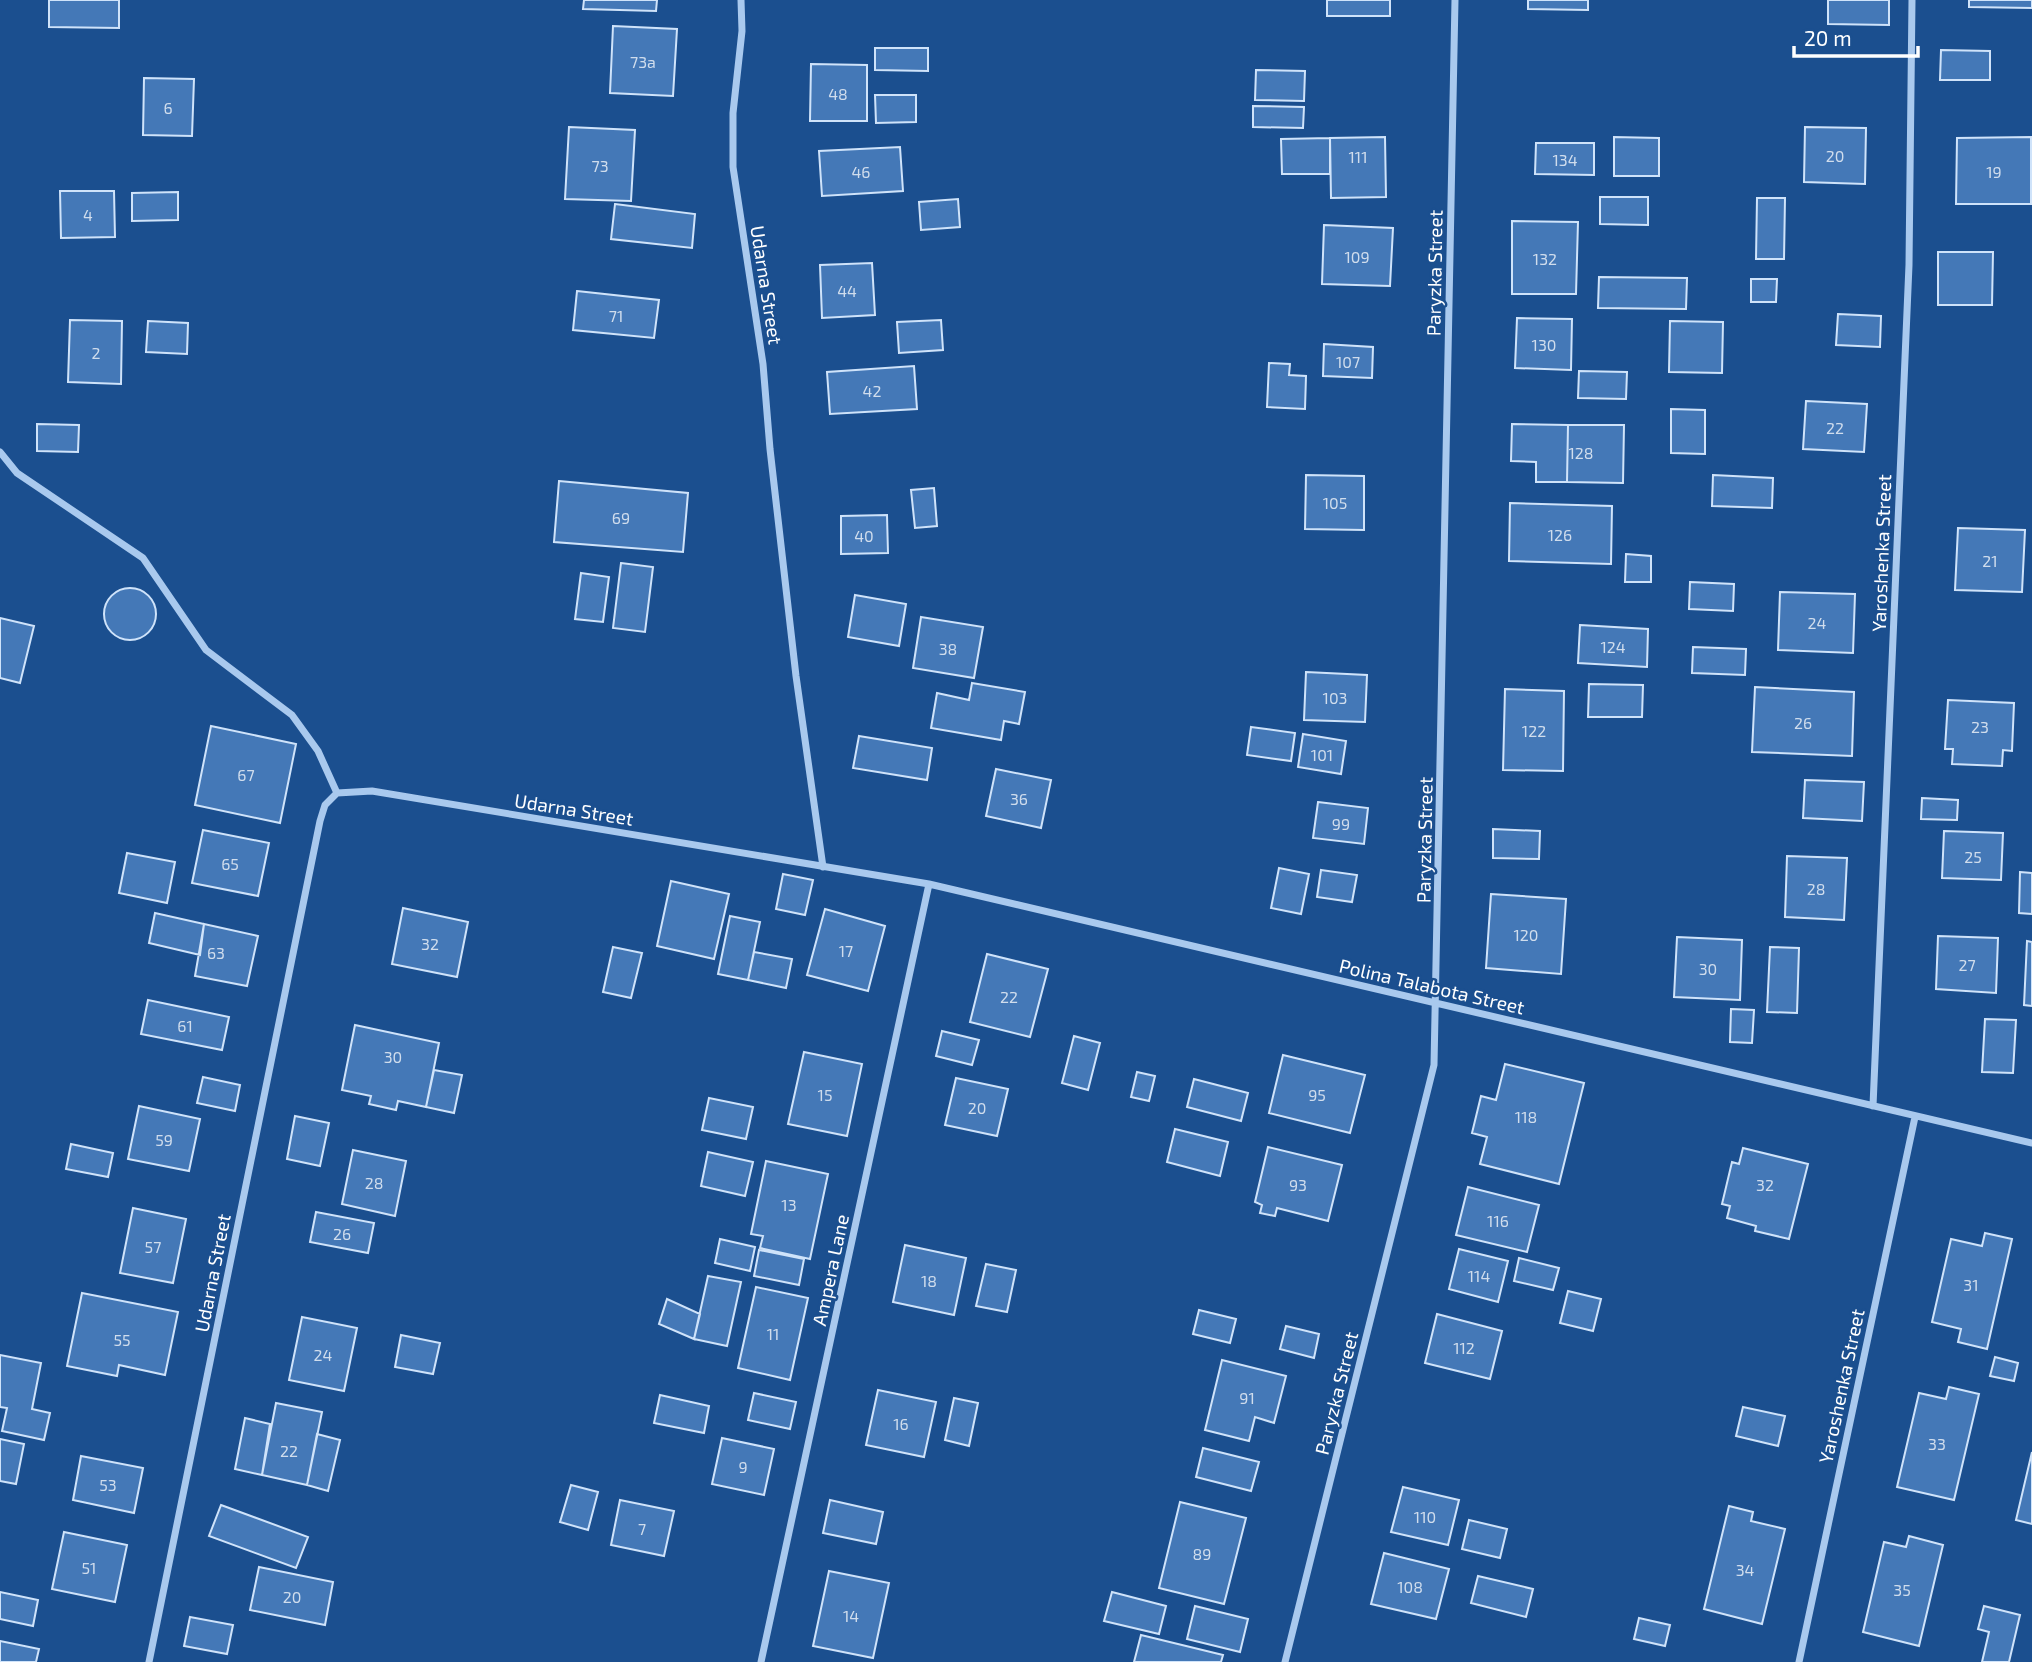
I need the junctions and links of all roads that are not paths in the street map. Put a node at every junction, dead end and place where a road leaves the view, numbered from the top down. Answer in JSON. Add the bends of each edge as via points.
{"nodes":[{"id":1,"x":741,"y":0,"type":"edge"},
{"id":2,"x":1455,"y":0,"type":"edge"},
{"id":3,"x":1912,"y":0,"type":"edge"},
{"id":4,"x":0,"y":452,"type":"edge"},
{"id":5,"x":337,"y":793,"type":"junction"},
{"id":6,"x":823,"y":867,"type":"junction"},
{"id":7,"x":929,"y":884,"type":"junction"},
{"id":8,"x":1437,"y":1003,"type":"junction"},
{"id":9,"x":1873,"y":1106,"type":"junction"},
{"id":10,"x":1915,"y":1117,"type":"junction"},
{"id":11,"x":2032,"y":1143,"type":"edge"},
{"id":12,"x":149,"y":1662,"type":"edge"},
{"id":13,"x":761,"y":1662,"type":"edge"},
{"id":14,"x":1285,"y":1662,"type":"edge"},
{"id":15,"x":1799,"y":1662,"type":"edge"}],
"edges":[{"from":1,"to":6,"type":"street","name":"Udarna Street","via":[[733,167],[763,364],[796,676]]},
{"from":2,"to":8,"type":"street","name":"Paryzka Street"},
{"from":3,"to":9,"type":"street","name":"Yaroshenka Street","via":[[1909,265]]},
{"from":4,"to":5,"type":"street","via":[[17,473],[143,558],[206,650],[292,715],[318,751]]},
{"from":5,"to":6,"type":"street","name":"Udarna Street","via":[[372,791]]},
{"from":5,"to":12,"type":"street","name":"Udarna Street","via":[[325,806],[320,821]]},
{"from":6,"to":7,"type":"street","name":"Polina Talabota Street"},
{"from":7,"to":8,"type":"street","name":"Polina Talabota Street"},
{"from":7,"to":13,"type":"street","name":"Ampera Lane"},
{"from":8,"to":9,"type":"street","name":"Polina Talabota Street"},
{"from":8,"to":14,"type":"street","name":"Paryzka Street","via":[[1434,1065]]},
{"from":9,"to":10,"type":"street","name":"Polina Talabota Street"},
{"from":10,"to":11,"type":"street","name":"Polina Talabota Street"},
{"from":10,"to":15,"type":"street","name":"Yaroshenka Street"}]}
